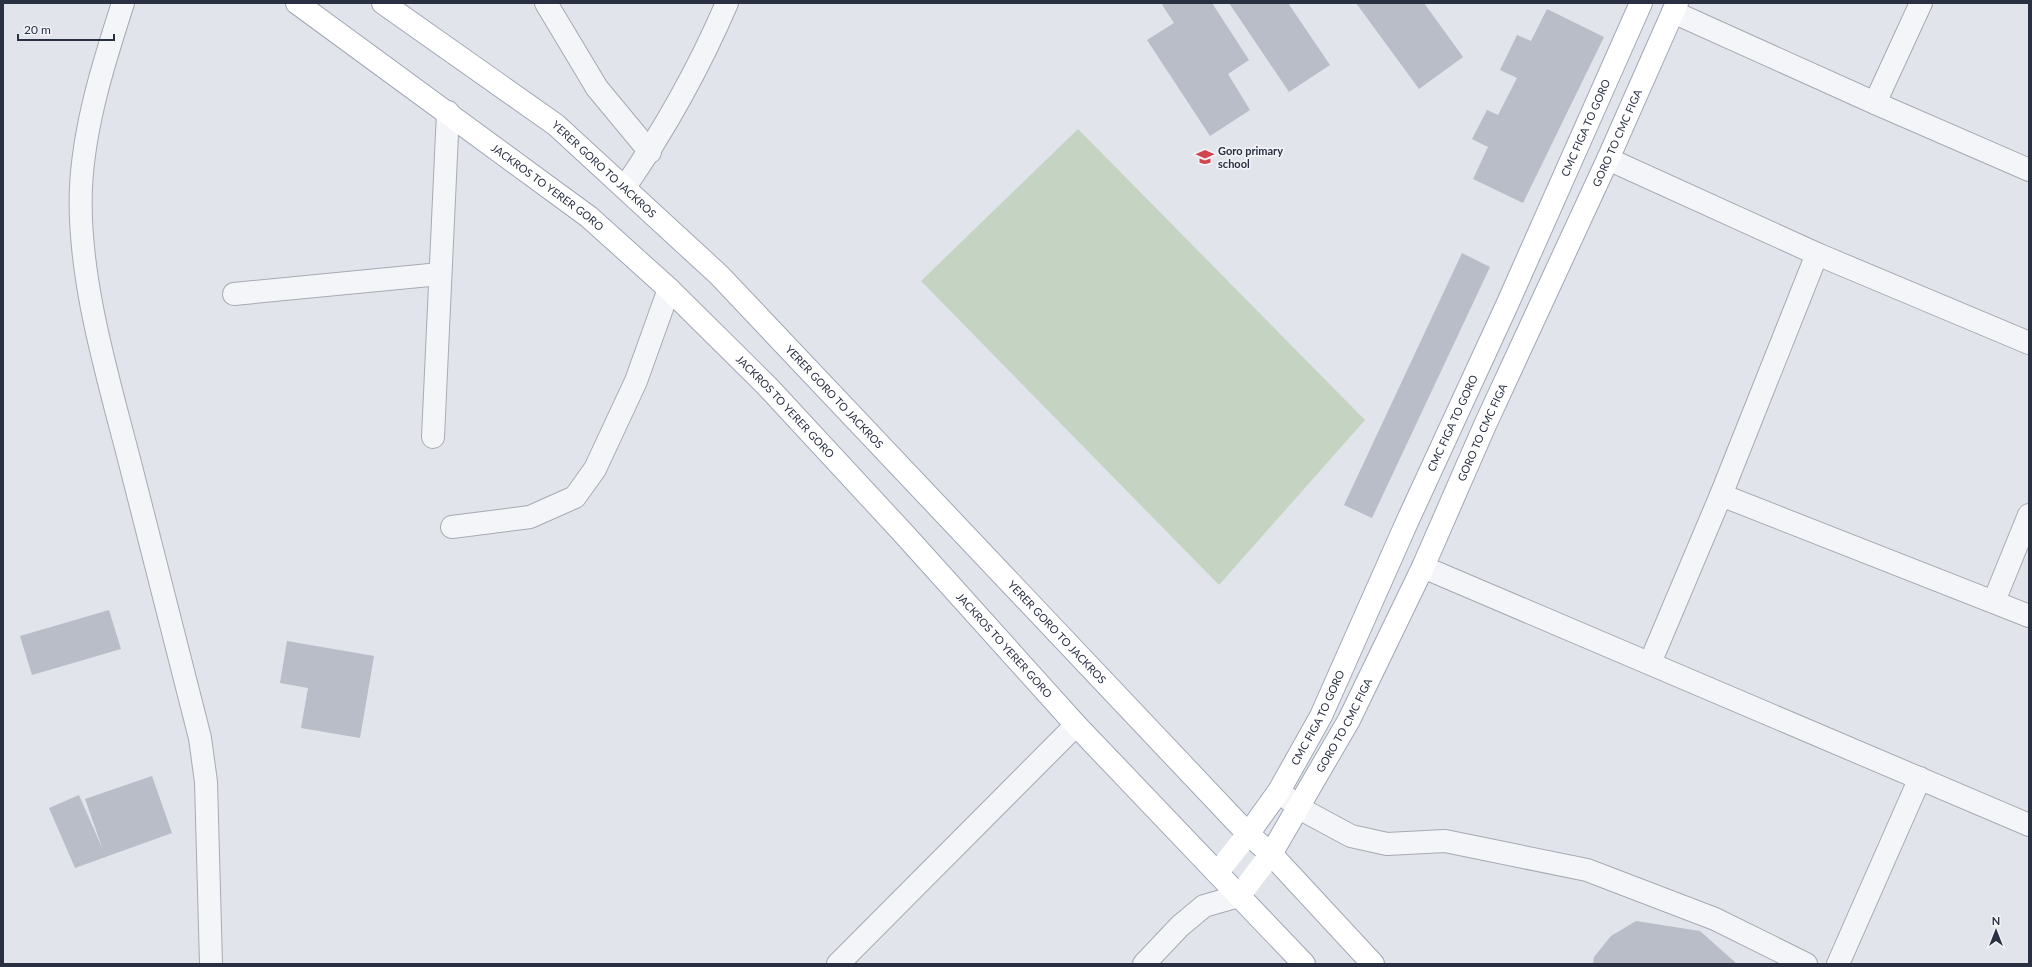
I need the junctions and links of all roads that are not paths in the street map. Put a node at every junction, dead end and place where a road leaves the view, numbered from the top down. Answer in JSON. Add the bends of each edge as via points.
{"nodes":[{"id":1,"x":123,"y":3,"type":"edge"},
{"id":2,"x":297,"y":3,"type":"edge"},
{"id":3,"x":383,"y":3,"type":"edge"},
{"id":4,"x":546,"y":3,"type":"edge"},
{"id":5,"x":727,"y":3,"type":"edge"},
{"id":6,"x":1641,"y":3,"type":"edge"},
{"id":7,"x":1921,"y":3,"type":"edge"},
{"id":8,"x":1675,"y":7,"type":"edge"},
{"id":9,"x":1875,"y":104,"type":"junction"},
{"id":10,"x":448,"y":112,"type":"junction"},
{"id":11,"x":650,"y":152,"type":"junction"},
{"id":12,"x":1608,"y":159,"type":"junction"},
{"id":13,"x":2029,"y":170,"type":"edge"},
{"id":14,"x":625,"y":187,"type":"junction"},
{"id":15,"x":1817,"y":254,"type":"junction"},
{"id":16,"x":440,"y":274,"type":"junction"},
{"id":17,"x":669,"y":289,"type":"junction"},
{"id":18,"x":234,"y":294,"type":"dead end"},
{"id":19,"x":2029,"y":343,"type":"edge"},
{"id":20,"x":433,"y":437,"type":"dead end"},
{"id":21,"x":1721,"y":495,"type":"junction"},
{"id":22,"x":2029,"y":515,"type":"edge"},
{"id":23,"x":452,"y":527,"type":"dead end"},
{"id":24,"x":1423,"y":567,"type":"junction"},
{"id":25,"x":1994,"y":601,"type":"junction"},
{"id":26,"x":2029,"y":616,"type":"edge"},
{"id":27,"x":1650,"y":663,"type":"junction"},
{"id":28,"x":1076,"y":725,"type":"junction"},
{"id":29,"x":1920,"y":778,"type":"junction"},
{"id":30,"x":1279,"y":791,"type":"junction"},
{"id":31,"x":1299,"y":808,"type":"junction"},
{"id":32,"x":2029,"y":826,"type":"edge"},
{"id":33,"x":1248,"y":834,"type":"junction"},
{"id":34,"x":1271,"y":854,"type":"junction"},
{"id":35,"x":1217,"y":873,"type":"junction"},
{"id":36,"x":1239,"y":896,"type":"junction"},
{"id":37,"x":1204,"y":906,"type":"junction"},
{"id":38,"x":211,"y":964,"type":"edge"},
{"id":39,"x":838,"y":964,"type":"edge"},
{"id":40,"x":1144,"y":964,"type":"edge"},
{"id":41,"x":1304,"y":964,"type":"edge"},
{"id":42,"x":1373,"y":964,"type":"edge"},
{"id":43,"x":1806,"y":964,"type":"edge"},
{"id":44,"x":1838,"y":964,"type":"edge"}],
"edges":[{"from":1,"to":38,"type":"street","via":[[87,136],[81,188],[83,249],[94,313],[113,396],[200,738],[206,782]]},
{"from":2,"to":10,"type":"main road","name":"JACKROS TO YERER GORO"},
{"from":3,"to":14,"type":"main road","name":"YERER GORO TO JACKROS","via":[[556,125]]},
{"from":4,"to":11,"type":"street","via":[[596,88]]},
{"from":5,"to":11,"type":"street","via":[[706,53]]},
{"from":6,"to":30,"type":"main road","name":"CMC FIGA TO GORO","via":[[1321,716]]},
{"from":7,"to":9,"type":"street"},
{"from":8,"to":9,"type":"street"},
{"from":8,"to":12,"type":"main road","name":"GORO TO CMC FIGA"},
{"from":9,"to":13,"type":"street"},
{"from":10,"to":16,"type":"street"},
{"from":10,"to":17,"type":"main road","name":"JACKROS TO YERER GORO","via":[[589,217]]},
{"from":11,"to":14,"type":"street"},
{"from":12,"to":15,"type":"street"},
{"from":12,"to":24,"type":"main road","name":"GORO TO CMC FIGA","via":[[1485,425]]},
{"from":14,"to":33,"type":"main road","name":"YERER GORO TO JACKROS","via":[[719,274]]},
{"from":15,"to":19,"type":"street"},
{"from":15,"to":21,"type":"street"},
{"from":16,"to":18,"type":"street"},
{"from":16,"to":20,"type":"street"},
{"from":17,"to":23,"type":"street","via":[[636,382],[596,469],[575,498],[530,517]]},
{"from":17,"to":28,"type":"main road","name":"JACKROS TO YERER GORO","via":[[767,386]]},
{"from":21,"to":25,"type":"street"},
{"from":21,"to":27,"type":"street"},
{"from":22,"to":25,"type":"street"},
{"from":24,"to":27,"type":"street"},
{"from":24,"to":31,"type":"main road","name":"GORO TO CMC FIGA","via":[[1349,720]]},
{"from":25,"to":26,"type":"street"},
{"from":27,"to":29,"type":"street"},
{"from":28,"to":35,"type":"main road","name":"JACKROS TO YERER GORO"},
{"from":28,"to":39,"type":"street"},
{"from":29,"to":32,"type":"street"},
{"from":29,"to":44,"type":"street"},
{"from":30,"to":31,"type":"street"},
{"from":30,"to":33,"type":"main road","name":"CMC FIGA TO GORO"},
{"from":31,"to":34,"type":"main road","name":"GORO TO CMC FIGA"},
{"from":31,"to":43,"type":"street","via":[[1352,836],[1387,844],[1445,841],[1587,870],[1715,919]]},
{"from":33,"to":34,"type":"main road","name":"YERER GORO TO JACKROS"},
{"from":33,"to":35,"type":"main road","name":"CMC FIGA TO GORO"},
{"from":34,"to":36,"type":"main road","name":"GORO TO CMC FIGA"},
{"from":34,"to":42,"type":"main road","name":"YERER GORO TO JACKROS"},
{"from":35,"to":36,"type":"main road","name":"JACKROS TO YERER GORO"},
{"from":35,"to":37,"type":"street"},
{"from":36,"to":37,"type":"street"},
{"from":36,"to":41,"type":"main road","name":"JACKROS TO YERER GORO"},
{"from":37,"to":40,"type":"street","via":[[1180,926]]}]}
